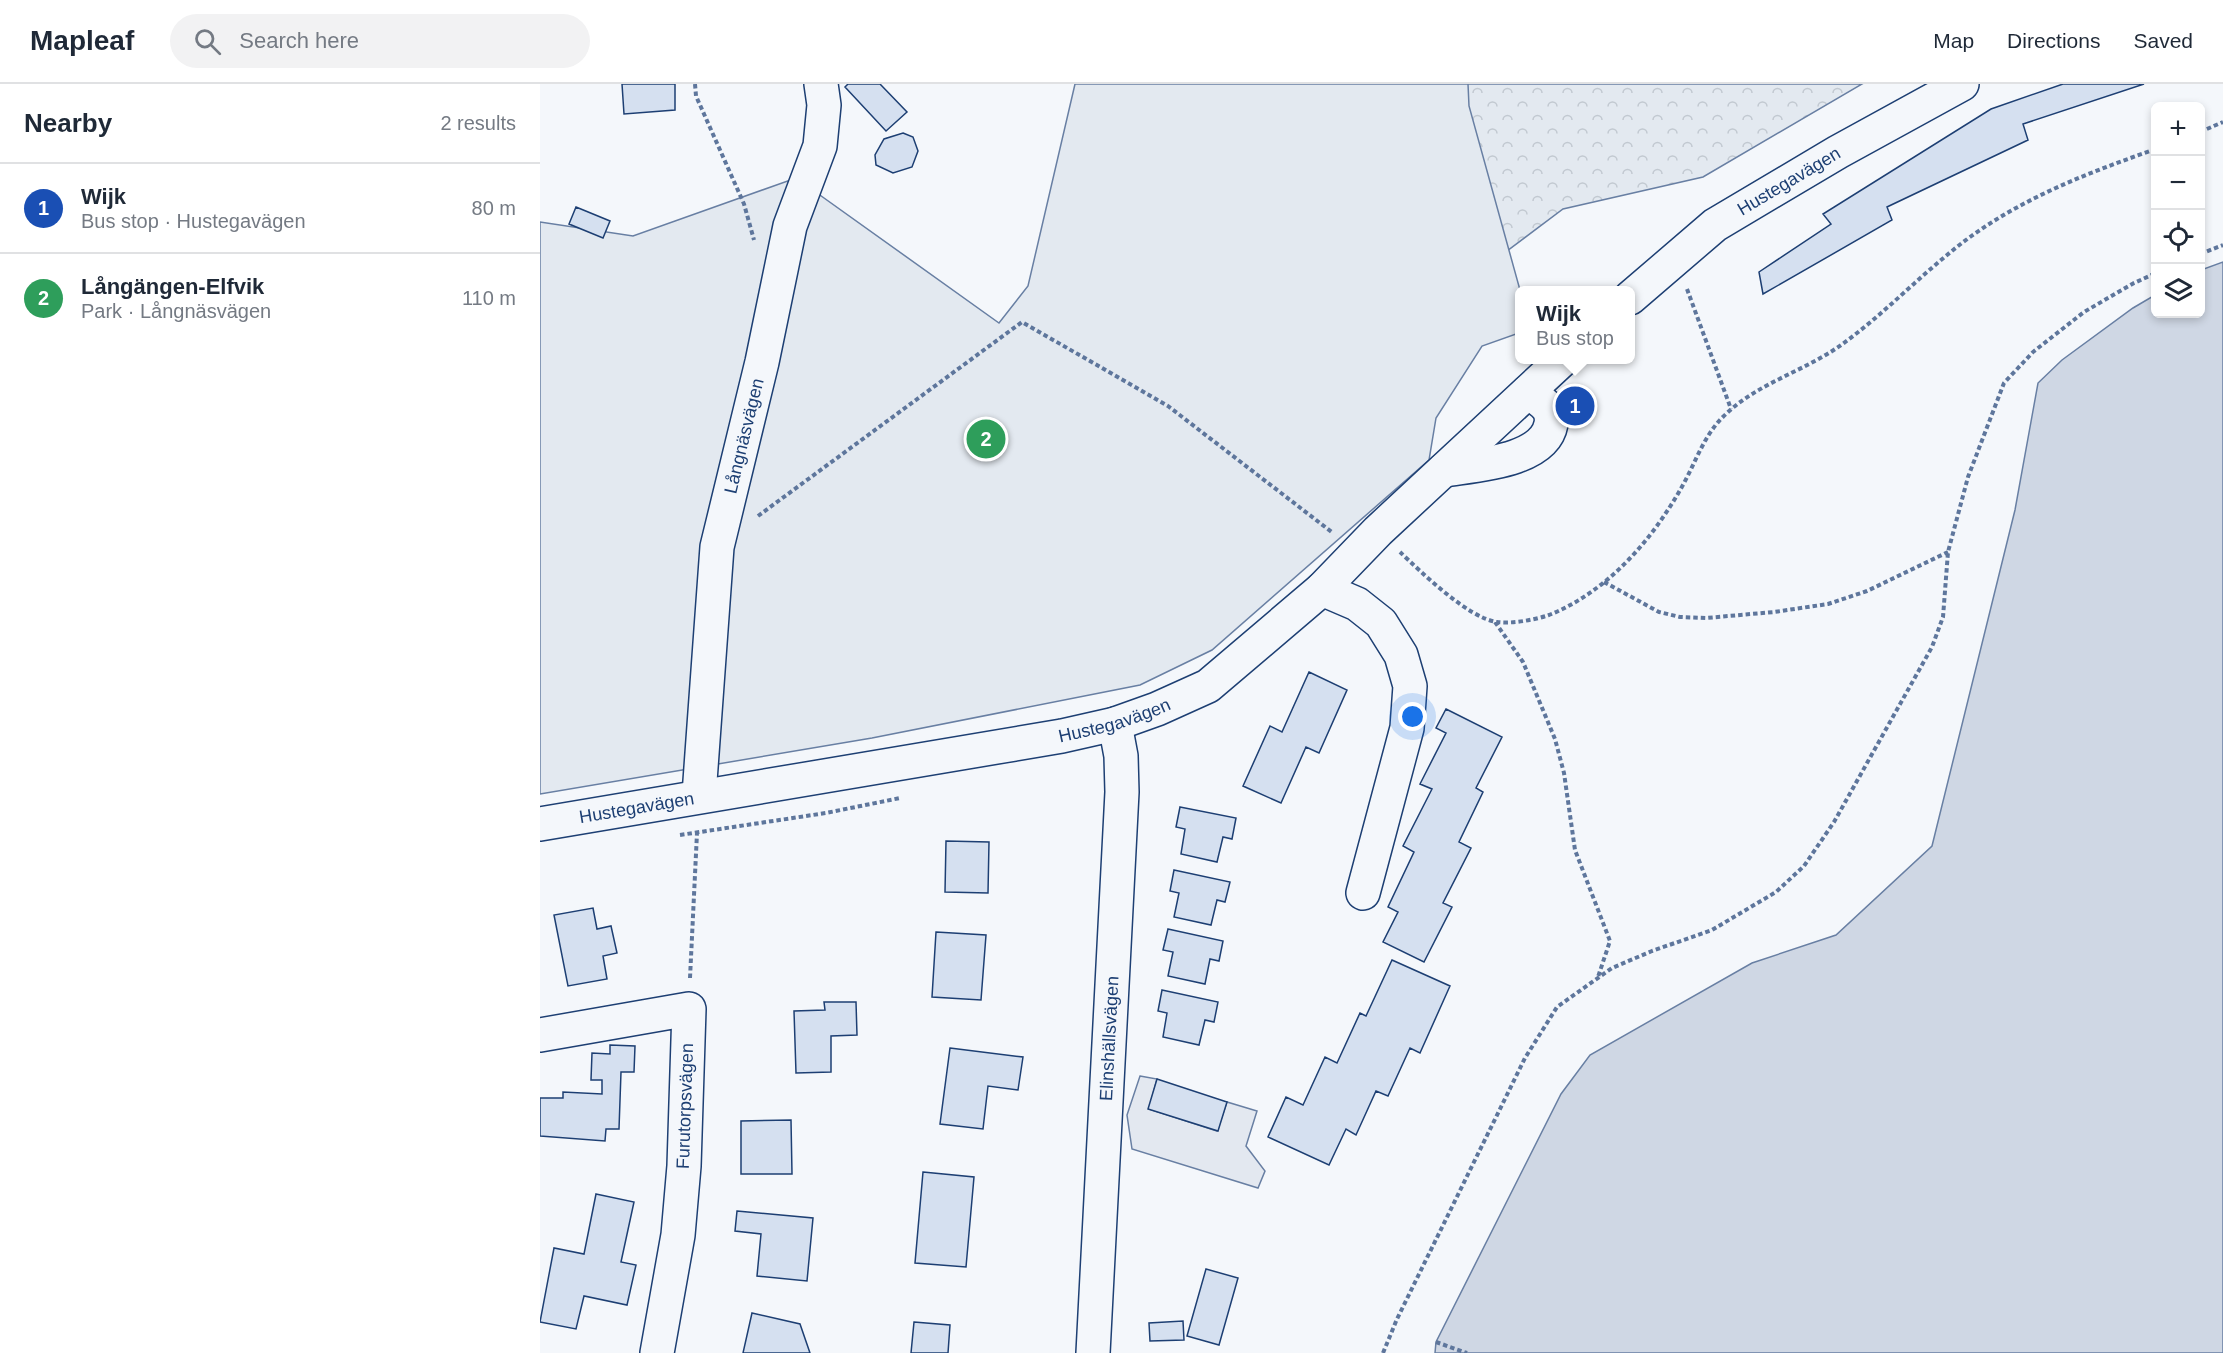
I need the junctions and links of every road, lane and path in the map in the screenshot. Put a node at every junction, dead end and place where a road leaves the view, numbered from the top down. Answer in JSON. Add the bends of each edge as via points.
{"nodes":[{"id":1,"x":694,"y":84,"type":"edge"},
{"id":2,"x":821,"y":84,"type":"edge"},
{"id":3,"x":1962,"y":84,"type":"edge"},
{"id":4,"x":2223,"y":123,"type":"edge"},
{"id":5,"x":2205,"y":130,"type":"edge"},
{"id":6,"x":2151,"y":151,"type":"edge"},
{"id":7,"x":754,"y":242,"type":"dead end"},
{"id":8,"x":2223,"y":245,"type":"edge"},
{"id":9,"x":2205,"y":252,"type":"edge"},
{"id":10,"x":1676,"y":258,"type":"junction"},
{"id":11,"x":2151,"y":275,"type":"edge"},
{"id":12,"x":1635,"y":294,"type":"edge"},
{"id":13,"x":1558,"y":364,"type":"edge"},
{"id":14,"x":1528,"y":392,"type":"junction"},
{"id":15,"x":1731,"y":409,"type":"junction"},
{"id":16,"x":1444,"y":470,"type":"junction"},
{"id":17,"x":755,"y":519,"type":"dead end"},
{"id":18,"x":1368,"y":541,"type":"junction"},
{"id":19,"x":1948,"y":552,"type":"junction"},
{"id":20,"x":1604,"y":582,"type":"junction"},
{"id":21,"x":1322,"y":589,"type":"junction"},
{"id":22,"x":1495,"y":622,"type":"junction"},
{"id":23,"x":1115,"y":724,"type":"junction"},
{"id":24,"x":699,"y":795,"type":"junction"},
{"id":25,"x":540,"y":824,"type":"edge"},
{"id":26,"x":697,"y":833,"type":"dead end"},
{"id":27,"x":1363,"y":893,"type":"dead end"},
{"id":28,"x":1598,"y":978,"type":"junction"},
{"id":29,"x":689,"y":1009,"type":"junction"},
{"id":30,"x":540,"y":1035,"type":"edge"},
{"id":31,"x":1436,"y":1342,"type":"dead end"},
{"id":32,"x":657,"y":1353,"type":"edge"},
{"id":33,"x":1093,"y":1353,"type":"edge"},
{"id":34,"x":1383,"y":1353,"type":"edge"},
{"id":35,"x":1467,"y":1353,"type":"edge"}],
"edges":[{"from":1,"to":7,"type":"path","via":[[744,204]]},
{"from":2,"to":24,"type":"street","name":"Långnäsvägen","via":[[824,105],[820,146],[790,226],[717,547]]},
{"from":3,"to":10,"type":"street","name":"Hustegavägen","via":[[1715,225]]},
{"from":4,"to":5,"type":"path"},
{"from":6,"to":15,"type":"path","via":[[2090,171],[2043,193],[1970,237],[1844,344]]},
{"from":8,"to":9,"type":"path"},
{"from":10,"to":12,"type":"street","name":"Hustegavägen"},
{"from":10,"to":15,"type":"path"},
{"from":11,"to":19,"type":"path","via":[[2084,312],[2033,352],[2004,382],[1968,477]]},
{"from":13,"to":14,"type":"street","name":"Hustegavägen"},
{"from":14,"to":16,"type":"street","name":"Hustegavägen"},
{"from":14,"to":16,"type":"street","via":[[1546,406],[1552,418],[1550,432],[1541,444],[1523,454]]},
{"from":15,"to":20,"type":"path","via":[[1697,452],[1685,481],[1654,531]]},
{"from":16,"to":18,"type":"street","name":"Hustegavägen"},
{"from":17,"to":18,"type":"path","via":[[1022,322],[1168,406]]},
{"from":18,"to":21,"type":"street","name":"Hustegavägen"},
{"from":18,"to":22,"type":"path"},
{"from":19,"to":20,"type":"path","via":[[1867,591],[1828,604],[1706,618],[1659,612]]},
{"from":19,"to":28,"type":"path","via":[[1943,617],[1932,646],[1845,802],[1804,866],[1776,892],[1712,930],[1652,951]]},
{"from":20,"to":22,"type":"path","via":[[1548,615]]},
{"from":21,"to":23,"type":"street","name":"Hustegavägen","via":[[1208,686]]},
{"from":21,"to":27,"type":"street","via":[[1357,604],[1381,623],[1401,655],[1410,686],[1407,728]]},
{"from":22,"to":28,"type":"path","via":[[1523,662],[1555,739],[1575,850],[1610,941]]},
{"from":23,"to":24,"type":"street","name":"Hustegavägen"},
{"from":23,"to":33,"type":"street","name":"Elinshällsvägen","via":[[1122,792]]},
{"from":24,"to":25,"type":"street","name":"Hustegavägen"},
{"from":26,"to":29,"type":"path"},
{"from":28,"to":34,"type":"path","via":[[1557,1007],[1525,1058]]},
{"from":29,"to":30,"type":"street"},
{"from":29,"to":32,"type":"street","name":"Furutorpsvägen","via":[[678,1235]]},
{"from":31,"to":35,"type":"path"}]}
